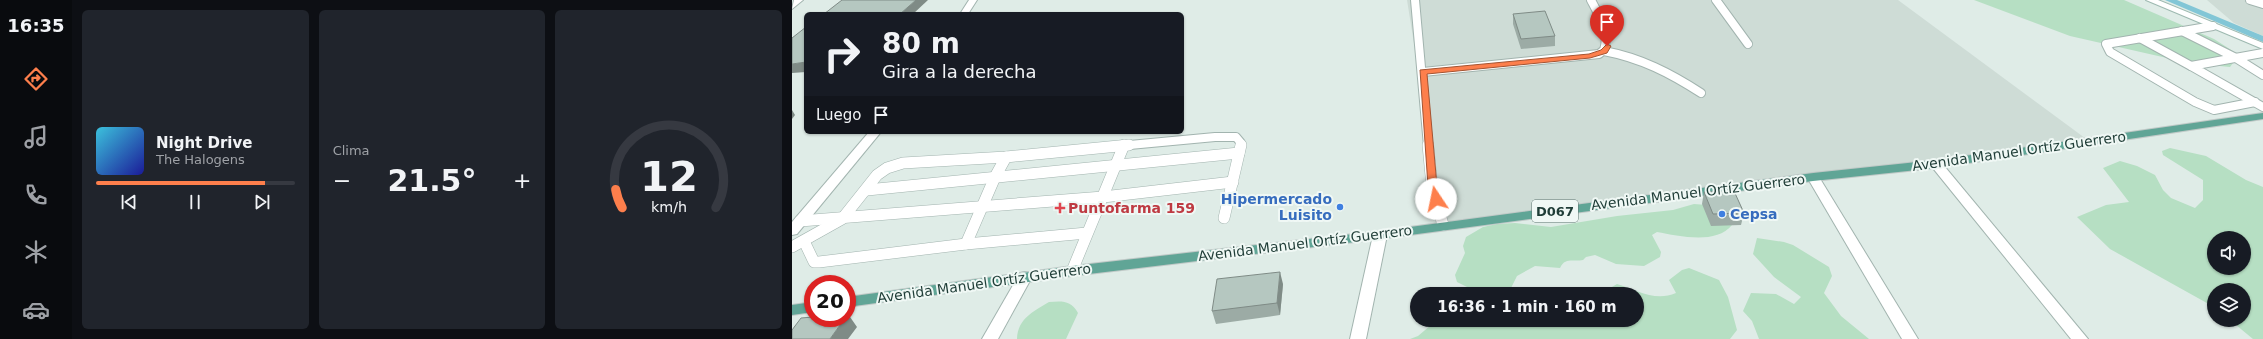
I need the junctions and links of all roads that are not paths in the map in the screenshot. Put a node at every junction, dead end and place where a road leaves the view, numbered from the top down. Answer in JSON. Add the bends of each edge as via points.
{"nodes":[{"id":1,"x":799,"y":0,"type":"edge"},
{"id":2,"x":973,"y":0,"type":"edge"},
{"id":3,"x":1415,"y":0,"type":"edge"},
{"id":4,"x":1591,"y":0,"type":"edge"},
{"id":5,"x":1716,"y":0,"type":"edge"},
{"id":6,"x":2150,"y":0,"type":"edge"},
{"id":7,"x":2250,"y":0,"type":"edge"},
{"id":8,"x":2263,"y":4,"type":"edge"},
{"id":9,"x":792,"y":6,"type":"edge"},
{"id":10,"x":965,"y":12,"type":"edge"},
{"id":11,"x":2213,"y":26,"type":"junction"},
{"id":12,"x":2182,"y":31,"type":"junction"},
{"id":13,"x":2140,"y":38,"type":"junction"},
{"id":14,"x":1748,"y":44,"type":"dead end"},
{"id":15,"x":2263,"y":46,"type":"edge"},
{"id":16,"x":1604,"y":51,"type":"junction"},
{"id":17,"x":2263,"y":53,"type":"edge"},
{"id":18,"x":2236,"y":58,"type":"junction"},
{"id":19,"x":2191,"y":66,"type":"junction"},
{"id":20,"x":1422,"y":72,"type":"junction"},
{"id":21,"x":2263,"y":75,"type":"edge"},
{"id":22,"x":1702,"y":93,"type":"dead end"},
{"id":23,"x":2255,"y":102,"type":"junction"},
{"id":24,"x":2263,"y":107,"type":"edge"},
{"id":25,"x":2263,"y":116,"type":"edge"},
{"id":26,"x":873,"y":134,"type":"edge"},
{"id":27,"x":1124,"y":145,"type":"junction"},
{"id":28,"x":1239,"y":153,"type":"junction"},
{"id":29,"x":1006,"y":157,"type":"junction"},
{"id":30,"x":1936,"y":164,"type":"junction"},
{"id":31,"x":1117,"y":167,"type":"junction"},
{"id":32,"x":995,"y":177,"type":"junction"},
{"id":33,"x":1812,"y":177,"type":"junction"},
{"id":34,"x":1233,"y":182,"type":"junction"},
{"id":35,"x":867,"y":190,"type":"junction"},
{"id":36,"x":1103,"y":197,"type":"junction"},
{"id":37,"x":982,"y":205,"type":"junction"},
{"id":38,"x":1224,"y":218,"type":"dead end"},
{"id":39,"x":842,"y":219,"type":"junction"},
{"id":40,"x":1442,"y":225,"type":"junction"},
{"id":41,"x":796,"y":226,"type":"edge"},
{"id":42,"x":1087,"y":233,"type":"junction"},
{"id":43,"x":1380,"y":235,"type":"junction"},
{"id":44,"x":804,"y":241,"type":"junction"},
{"id":45,"x":966,"y":244,"type":"junction"},
{"id":46,"x":792,"y":247,"type":"edge"},
{"id":47,"x":1072,"y":271,"type":"junction"},
{"id":48,"x":1025,"y":277,"type":"junction"},
{"id":49,"x":856,"y":301,"type":"edge"},
{"id":50,"x":804,"y":308,"type":"edge"},
{"id":51,"x":792,"y":310,"type":"edge"},
{"id":52,"x":990,"y":339,"type":"edge"},
{"id":53,"x":1358,"y":339,"type":"edge"},
{"id":54,"x":1910,"y":339,"type":"edge"},
{"id":55,"x":2080,"y":339,"type":"edge"}],
"edges":[{"from":1,"to":9,"type":"street"},
{"from":2,"to":10,"type":"street"},
{"from":3,"to":20,"type":"lane"},
{"from":4,"to":16,"type":"lane","via":[[1604,27],[1607,46]]},
{"from":5,"to":14,"type":"lane"},
{"from":6,"to":11,"type":"street"},
{"from":7,"to":8,"type":"lane"},
{"from":11,"to":12,"type":"lane"},
{"from":11,"to":15,"type":"street"},
{"from":12,"to":13,"type":"lane"},
{"from":12,"to":18,"type":"lane"},
{"from":13,"to":19,"type":"lane"},
{"from":13,"to":23,"type":"lane","via":[[2106,44],[2110,52],[2195,102],[2214,110]]},
{"from":16,"to":20,"type":"lane","via":[[1590,56]]},
{"from":16,"to":22,"type":"lane","via":[[1628,55],[1653,64]]},
{"from":17,"to":18,"type":"lane"},
{"from":18,"to":19,"type":"lane"},
{"from":18,"to":21,"type":"lane"},
{"from":19,"to":23,"type":"lane"},
{"from":20,"to":40,"type":"lane","via":[[1432,186]]},
{"from":23,"to":24,"type":"lane"},
{"from":25,"to":30,"type":"main road","name":"Avenida Manuel Ortíz Guerrero","number":"D067"},
{"from":26,"to":41,"type":"street"},
{"from":27,"to":28,"type":"lane","via":[[1236,137],[1241,142]]},
{"from":27,"to":29,"type":"lane"},
{"from":27,"to":31,"type":"lane"},
{"from":28,"to":31,"type":"lane"},
{"from":28,"to":34,"type":"lane"},
{"from":29,"to":32,"type":"lane"},
{"from":29,"to":35,"type":"lane","via":[[903,163],[887,168],[877,175]]},
{"from":30,"to":33,"type":"main road","name":"Avenida Manuel Ortíz Guerrero","number":"D067"},
{"from":30,"to":55,"type":"street"},
{"from":31,"to":32,"type":"lane"},
{"from":31,"to":36,"type":"lane"},
{"from":32,"to":35,"type":"lane"},
{"from":32,"to":37,"type":"lane"},
{"from":33,"to":40,"type":"main road","name":"Avenida Manuel Ortíz Guerrero","number":"D067"},
{"from":33,"to":54,"type":"street"},
{"from":34,"to":36,"type":"lane"},
{"from":34,"to":38,"type":"lane"},
{"from":35,"to":39,"type":"lane"},
{"from":36,"to":37,"type":"lane"},
{"from":36,"to":42,"type":"lane"},
{"from":37,"to":39,"type":"lane"},
{"from":37,"to":45,"type":"lane"},
{"from":39,"to":41,"type":"lane"},
{"from":39,"to":44,"type":"lane"},
{"from":40,"to":43,"type":"main road","name":"Avenida Manuel Ortíz Guerrero","number":"D067"},
{"from":42,"to":45,"type":"lane"},
{"from":42,"to":47,"type":"lane"},
{"from":43,"to":47,"type":"main road","name":"Avenida Manuel Ortíz Guerrero","number":"D067"},
{"from":43,"to":53,"type":"street"},
{"from":44,"to":45,"type":"lane","via":[[814,262]]},
{"from":44,"to":46,"type":"lane"},
{"from":47,"to":48,"type":"main road","name":"Avenida Manuel Ortíz Guerrero","number":"D067"},
{"from":48,"to":49,"type":"main road","name":"Avenida Manuel Ortíz Guerrero","number":"D067"},
{"from":48,"to":52,"type":"street"},
{"from":50,"to":51,"type":"main road"}]}
